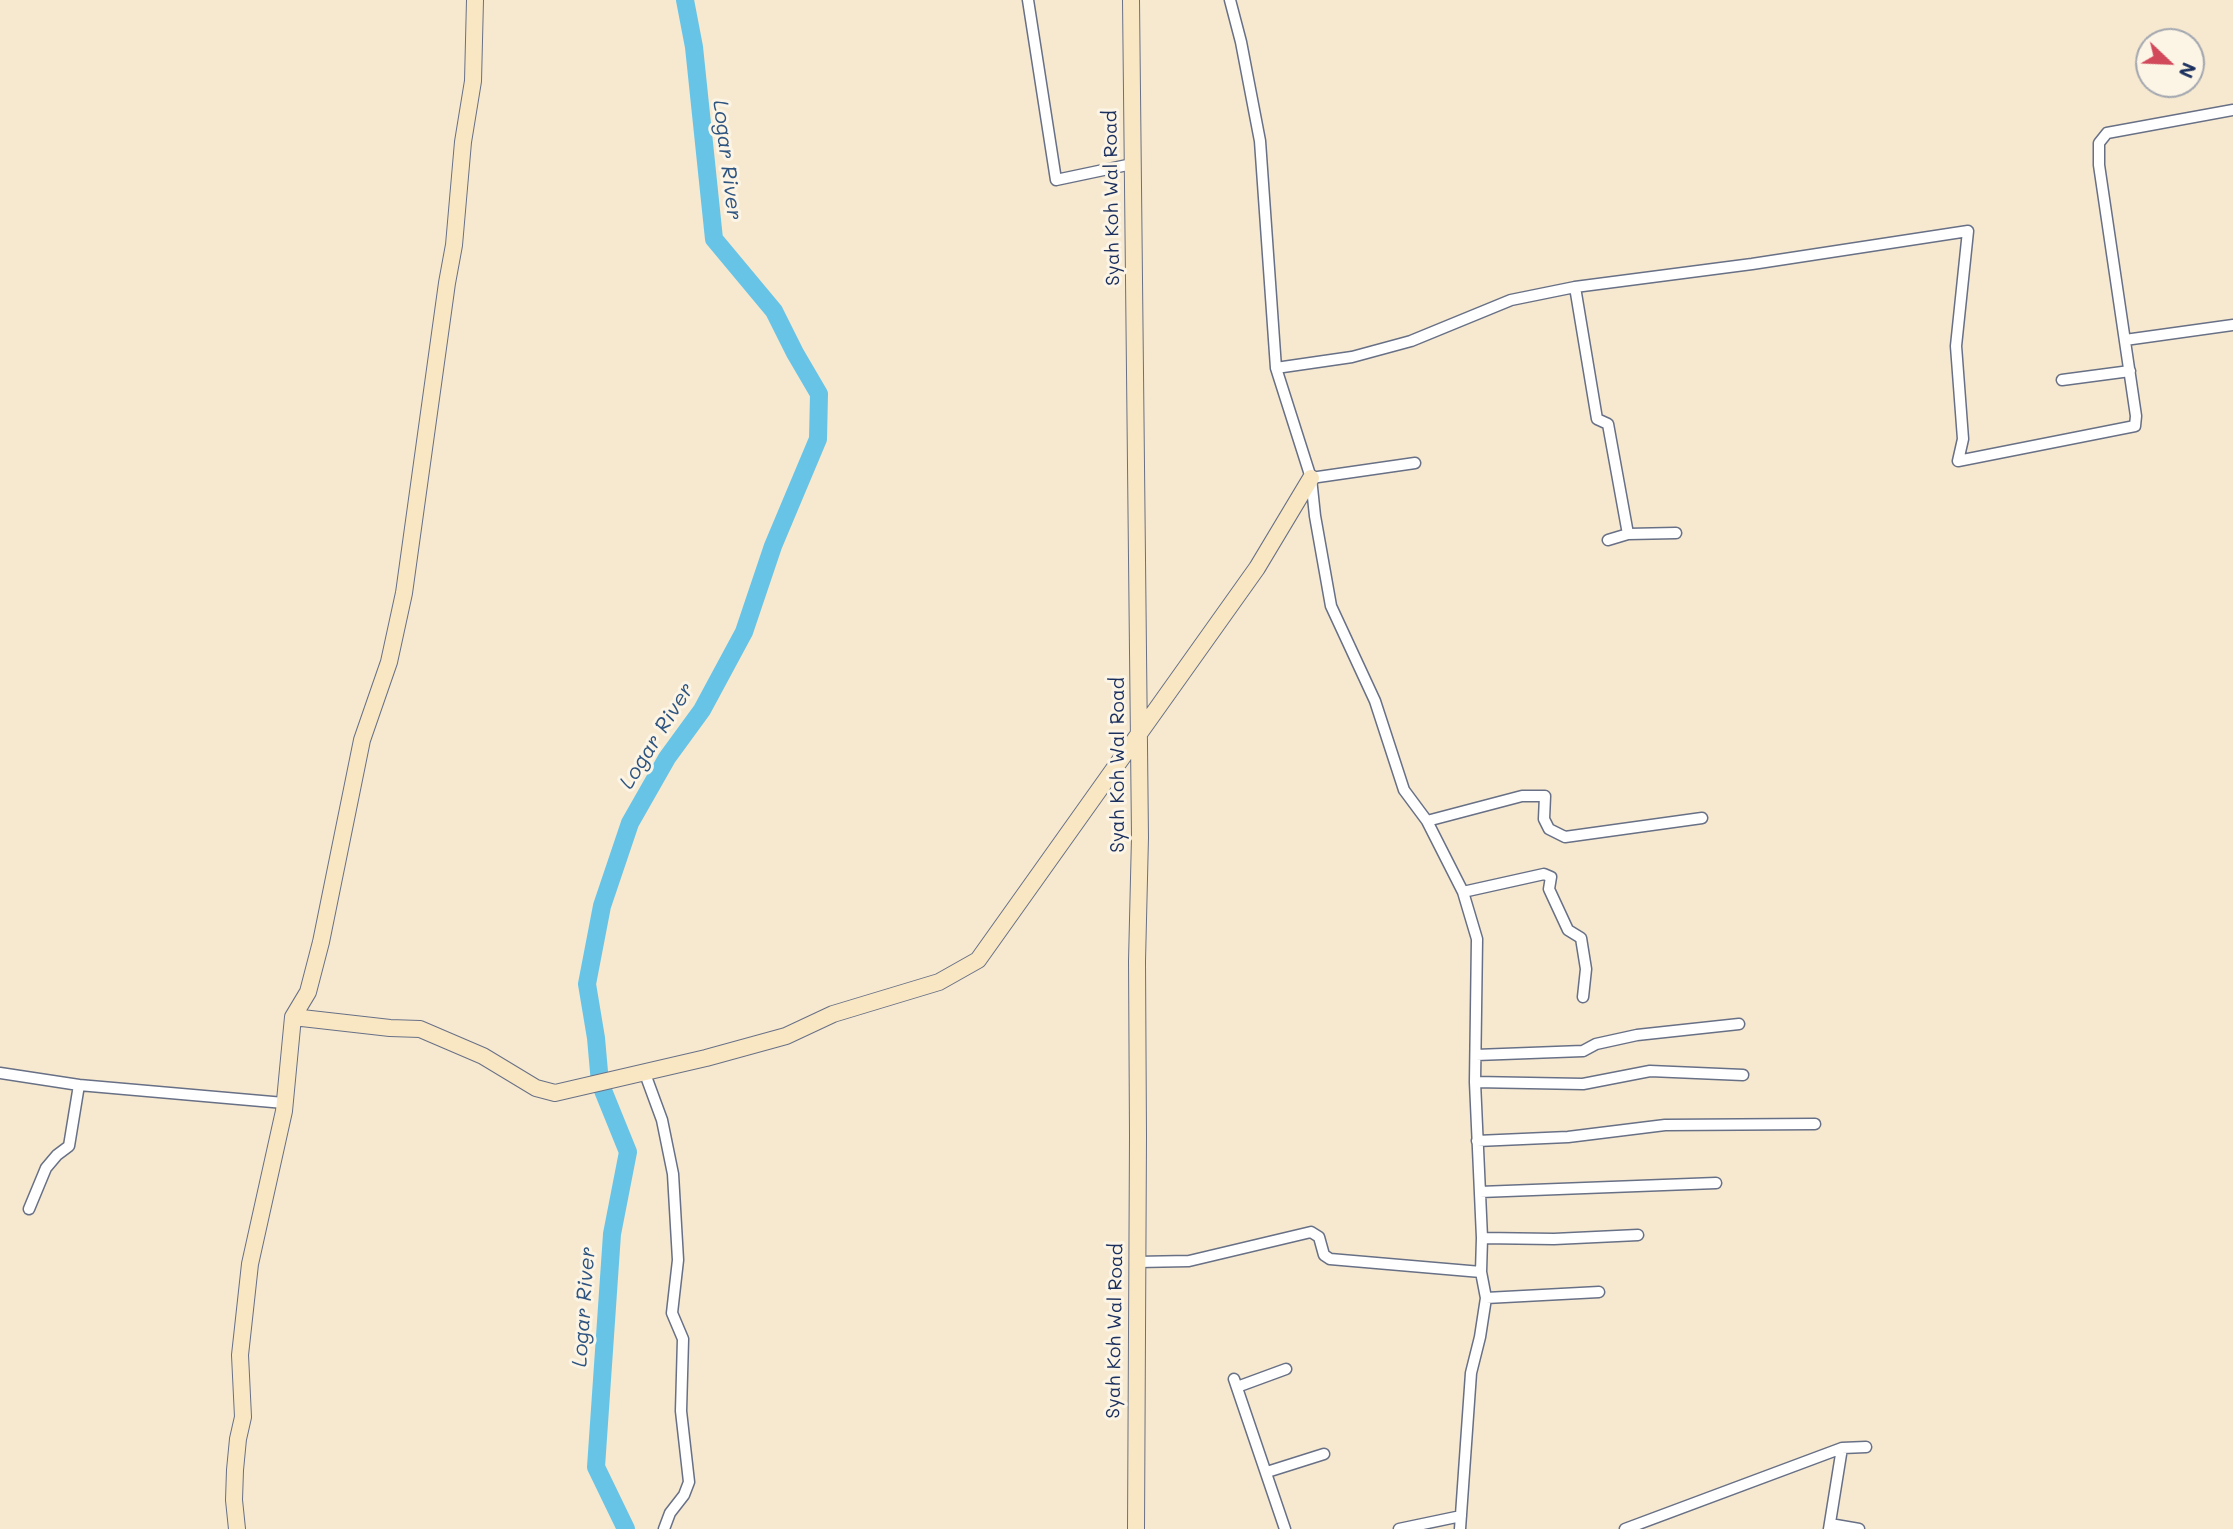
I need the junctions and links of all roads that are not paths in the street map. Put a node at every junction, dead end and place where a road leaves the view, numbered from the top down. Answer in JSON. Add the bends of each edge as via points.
{"nodes":[{"id":1,"x":475,"y":0,"type":"edge"},
{"id":2,"x":1028,"y":0,"type":"edge"},
{"id":3,"x":1130,"y":0,"type":"edge"},
{"id":4,"x":1230,"y":0,"type":"edge"},
{"id":5,"x":2233,"y":110,"type":"edge"},
{"id":6,"x":1132,"y":164,"type":"junction"},
{"id":7,"x":1575,"y":288,"type":"junction"},
{"id":8,"x":2233,"y":325,"type":"edge"},
{"id":9,"x":2125,"y":340,"type":"junction"},
{"id":10,"x":1276,"y":368,"type":"junction"},
{"id":11,"x":2130,"y":371,"type":"junction"},
{"id":12,"x":2062,"y":380,"type":"dead end"},
{"id":13,"x":1415,"y":463,"type":"dead end"},
{"id":14,"x":1311,"y":478,"type":"junction"},
{"id":15,"x":1676,"y":533,"type":"dead end"},
{"id":16,"x":1628,"y":534,"type":"junction"},
{"id":17,"x":1608,"y":540,"type":"dead end"},
{"id":18,"x":1139,"y":736,"type":"junction"},
{"id":19,"x":1702,"y":818,"type":"dead end"},
{"id":20,"x":1427,"y":821,"type":"junction"},
{"id":21,"x":1463,"y":892,"type":"junction"},
{"id":22,"x":1583,"y":997,"type":"dead end"},
{"id":23,"x":293,"y":1017,"type":"junction"},
{"id":24,"x":1739,"y":1024,"type":"dead end"},
{"id":25,"x":1476,"y":1055,"type":"junction"},
{"id":26,"x":644,"y":1071,"type":"junction"},
{"id":27,"x":0,"y":1073,"type":"edge"},
{"id":28,"x":1743,"y":1074,"type":"dead end"},
{"id":29,"x":1475,"y":1082,"type":"junction"},
{"id":30,"x":79,"y":1085,"type":"junction"},
{"id":31,"x":284,"y":1103,"type":"junction"},
{"id":32,"x":1815,"y":1125,"type":"dead end"},
{"id":33,"x":1477,"y":1141,"type":"junction"},
{"id":34,"x":1716,"y":1182,"type":"dead end"},
{"id":35,"x":1480,"y":1192,"type":"junction"},
{"id":36,"x":29,"y":1209,"type":"dead end"},
{"id":37,"x":1638,"y":1235,"type":"dead end"},
{"id":38,"x":1482,"y":1238,"type":"junction"},
{"id":39,"x":1137,"y":1262,"type":"junction"},
{"id":40,"x":1481,"y":1272,"type":"junction"},
{"id":41,"x":1599,"y":1292,"type":"dead end"},
{"id":42,"x":1486,"y":1298,"type":"junction"},
{"id":43,"x":1286,"y":1369,"type":"dead end"},
{"id":44,"x":1866,"y":1447,"type":"dead end"},
{"id":45,"x":1842,"y":1448,"type":"junction"},
{"id":46,"x":1324,"y":1454,"type":"dead end"},
{"id":47,"x":1267,"y":1472,"type":"junction"},
{"id":48,"x":1461,"y":1516,"type":"junction"},
{"id":49,"x":1829,"y":1526,"type":"edge"},
{"id":50,"x":237,"y":1529,"type":"edge"},
{"id":51,"x":664,"y":1529,"type":"edge"},
{"id":52,"x":1136,"y":1529,"type":"edge"},
{"id":53,"x":1285,"y":1529,"type":"edge"},
{"id":54,"x":1398,"y":1529,"type":"edge"},
{"id":55,"x":1460,"y":1529,"type":"edge"},
{"id":56,"x":1625,"y":1529,"type":"edge"},
{"id":57,"x":1859,"y":1529,"type":"edge"}],
"edges":[{"from":1,"to":23,"type":"street","via":[[473,81],[454,245],[404,593],[389,662],[362,740],[309,992]]},
{"from":2,"to":6,"type":"street","via":[[1056,180]]},
{"from":3,"to":6,"type":"street","name":"Syah Koh Wal Road"},
{"from":4,"to":10,"type":"street","via":[[1260,141]]},
{"from":5,"to":9,"type":"street","via":[[2107,133],[2099,143]]},
{"from":6,"to":18,"type":"street","name":"Syah Koh Wal Road"},
{"from":7,"to":10,"type":"street","via":[[1511,300],[1411,341],[1352,357]]},
{"from":7,"to":11,"type":"street","via":[[1968,231],[1956,346],[1962,439],[1958,461],[2135,426]]},
{"from":7,"to":16,"type":"street","via":[[1597,419],[1608,424]]},
{"from":8,"to":9,"type":"street"},
{"from":9,"to":11,"type":"street"},
{"from":10,"to":14,"type":"street"},
{"from":11,"to":12,"type":"street"},
{"from":13,"to":14,"type":"street"},
{"from":14,"to":18,"type":"street","via":[[1257,568]]},
{"from":14,"to":20,"type":"street","via":[[1331,606],[1375,701],[1404,790]]},
{"from":15,"to":16,"type":"street"},
{"from":16,"to":17,"type":"street"},
{"from":18,"to":26,"type":"street","via":[[978,960],[939,982],[834,1014],[786,1036]]},
{"from":18,"to":39,"type":"street","name":"Syah Koh Wal Road"},
{"from":19,"to":20,"type":"street","via":[[1565,837],[1549,829],[1544,818],[1545,796],[1522,796]]},
{"from":20,"to":21,"type":"street"},
{"from":21,"to":22,"type":"street","via":[[1544,874],[1551,877],[1549,889],[1568,930],[1581,938],[1586,969]]},
{"from":21,"to":25,"type":"street","via":[[1477,939]]},
{"from":23,"to":26,"type":"street","via":[[420,1029],[483,1056],[536,1088],[555,1093]]},
{"from":23,"to":31,"type":"street"},
{"from":24,"to":25,"type":"street","via":[[1637,1035],[1583,1051]]},
{"from":25,"to":29,"type":"street"},
{"from":26,"to":51,"type":"street","via":[[662,1120],[673,1174],[678,1260],[672,1313],[683,1339],[681,1411],[689,1482]]},
{"from":27,"to":30,"type":"street"},
{"from":28,"to":29,"type":"street","via":[[1650,1071],[1583,1084]]},
{"from":29,"to":33,"type":"street"},
{"from":30,"to":31,"type":"street"},
{"from":30,"to":36,"type":"street","via":[[69,1146],[46,1168]]},
{"from":31,"to":50,"type":"street","via":[[250,1264],[240,1356],[243,1417],[235,1470]]},
{"from":32,"to":33,"type":"street","via":[[1665,1125],[1568,1137]]},
{"from":33,"to":35,"type":"street"},
{"from":34,"to":35,"type":"street"},
{"from":35,"to":38,"type":"street"},
{"from":37,"to":38,"type":"street"},
{"from":38,"to":40,"type":"street"},
{"from":39,"to":40,"type":"street","via":[[1189,1261],[1311,1232],[1319,1237],[1324,1255],[1330,1259]]},
{"from":39,"to":52,"type":"street","name":"Syah Koh Wal Road"},
{"from":40,"to":42,"type":"street"},
{"from":41,"to":42,"type":"street"},
{"from":42,"to":48,"type":"street","via":[[1471,1373]]},
{"from":43,"to":47,"type":"street","via":[[1236,1383]]},
{"from":44,"to":45,"type":"street"},
{"from":45,"to":49,"type":"street"},
{"from":45,"to":56,"type":"street"},
{"from":46,"to":47,"type":"street"},
{"from":47,"to":53,"type":"street"},
{"from":48,"to":54,"type":"street"},
{"from":48,"to":55,"type":"street"},
{"from":49,"to":57,"type":"street"}]}
